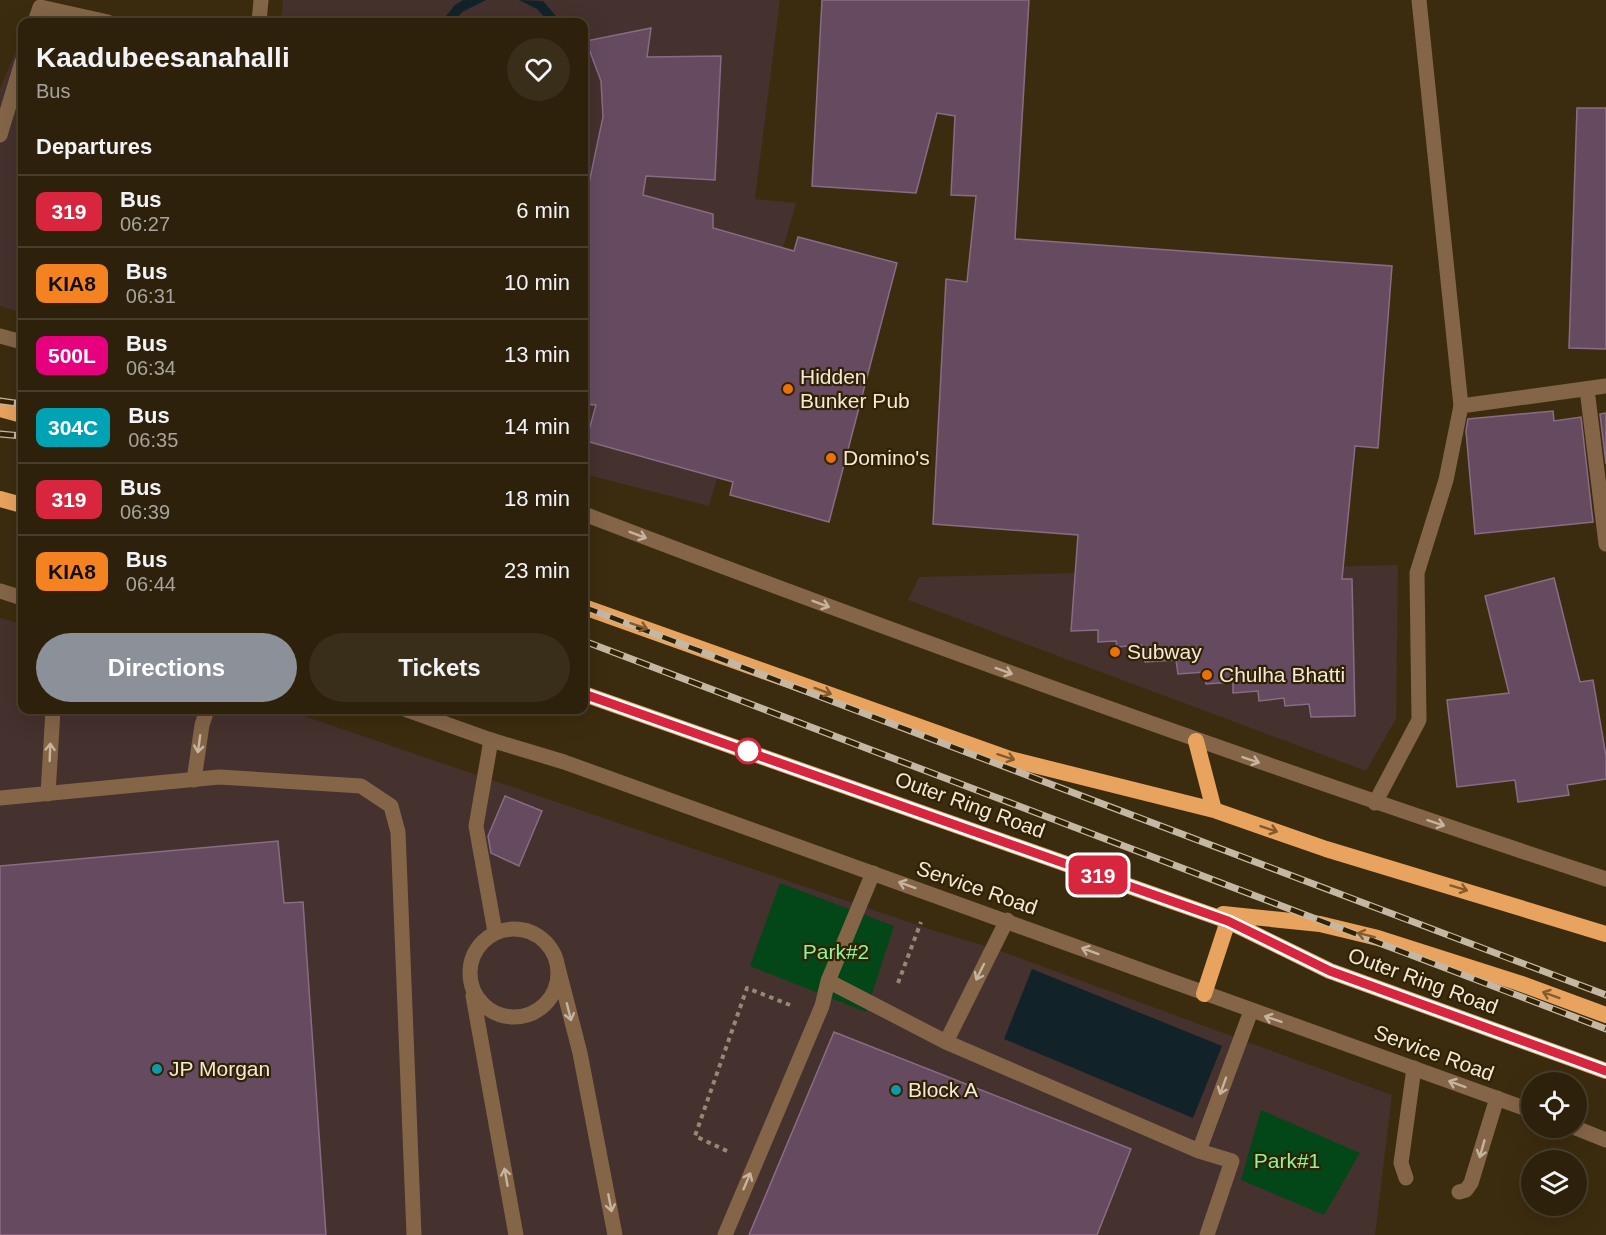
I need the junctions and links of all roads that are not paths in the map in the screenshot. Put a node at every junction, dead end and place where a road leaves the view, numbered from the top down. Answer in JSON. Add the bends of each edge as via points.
{"nodes":[{"id":1,"x":261,"y":0,"type":"edge"},
{"id":2,"x":1419,"y":0,"type":"edge"},
{"id":3,"x":36,"y":18,"type":"edge"},
{"id":4,"x":90,"y":18,"type":"edge"},
{"id":5,"x":259,"y":18,"type":"edge"},
{"id":6,"x":18,"y":75,"type":"edge"},
{"id":7,"x":0,"y":135,"type":"edge"},
{"id":8,"x":0,"y":336,"type":"edge"},
{"id":9,"x":18,"y":341,"type":"edge"},
{"id":10,"x":1606,"y":386,"type":"edge"},
{"id":11,"x":1587,"y":388,"type":"junction"},
{"id":12,"x":1461,"y":406,"type":"junction"},
{"id":13,"x":0,"y":409,"type":"edge"},
{"id":14,"x":18,"y":414,"type":"edge"},
{"id":15,"x":0,"y":499,"type":"edge"},
{"id":16,"x":18,"y":504,"type":"edge"},
{"id":17,"x":588,"y":516,"type":"edge"},
{"id":18,"x":1606,"y":544,"type":"edge"},
{"id":19,"x":0,"y":591,"type":"edge"},
{"id":20,"x":18,"y":597,"type":"edge"},
{"id":21,"x":588,"y":608,"type":"edge"},
{"id":22,"x":588,"y":695,"type":"edge"},
{"id":23,"x":53,"y":714,"type":"edge"},
{"id":24,"x":206,"y":714,"type":"edge"},
{"id":25,"x":418,"y":714,"type":"edge"},
{"id":26,"x":491,"y":740,"type":"junction"},
{"id":27,"x":1196,"y":741,"type":"junction"},
{"id":28,"x":194,"y":780,"type":"junction"},
{"id":29,"x":48,"y":794,"type":"junction"},
{"id":30,"x":0,"y":798,"type":"edge"},
{"id":31,"x":1375,"y":803,"type":"junction"},
{"id":32,"x":1214,"y":810,"type":"junction"},
{"id":33,"x":873,"y":873,"type":"junction"},
{"id":34,"x":1606,"y":879,"type":"edge"},
{"id":35,"x":1201,"y":911,"type":"junction"},
{"id":36,"x":1007,"y":920,"type":"junction"},
{"id":37,"x":1228,"y":921,"type":"junction"},
{"id":38,"x":495,"y":932,"type":"junction"},
{"id":39,"x":1606,"y":934,"type":"edge"},
{"id":40,"x":555,"y":956,"type":"junction"},
{"id":41,"x":828,"y":981,"type":"junction"},
{"id":42,"x":472,"y":989,"type":"junction"},
{"id":43,"x":1204,"y":994,"type":"junction"},
{"id":44,"x":1251,"y":1011,"type":"junction"},
{"id":45,"x":1606,"y":1015,"type":"edge"},
{"id":46,"x":946,"y":1042,"type":"junction"},
{"id":47,"x":1414,"y":1068,"type":"junction"},
{"id":48,"x":1606,"y":1071,"type":"edge"},
{"id":49,"x":1497,"y":1098,"type":"junction"},
{"id":50,"x":1521,"y":1107,"type":"edge"},
{"id":51,"x":1587,"y":1132,"type":"edge"},
{"id":52,"x":1606,"y":1140,"type":"edge"},
{"id":53,"x":1199,"y":1151,"type":"junction"},
{"id":54,"x":1406,"y":1178,"type":"dead end"},
{"id":55,"x":1459,"y":1192,"type":"dead end"},
{"id":56,"x":414,"y":1235,"type":"edge"},
{"id":57,"x":516,"y":1235,"type":"edge"},
{"id":58,"x":615,"y":1235,"type":"edge"},
{"id":59,"x":725,"y":1235,"type":"edge"},
{"id":60,"x":1207,"y":1235,"type":"edge"}],
"edges":[{"from":1,"to":5,"type":"street"},
{"from":2,"to":12,"type":"street"},
{"from":3,"to":4,"type":"street","via":[[40,7]]},
{"from":6,"to":7,"type":"street"},
{"from":8,"to":9,"type":"street"},
{"from":10,"to":11,"type":"street"},
{"from":11,"to":12,"type":"street"},
{"from":11,"to":18,"type":"street"},
{"from":12,"to":31,"type":"street","via":[[1446,480],[1417,573],[1419,720]]},
{"from":13,"to":14,"type":"highway"},
{"from":15,"to":16,"type":"highway"},
{"from":17,"to":27,"type":"street","one_way":true},
{"from":19,"to":20,"type":"street"},
{"from":21,"to":32,"type":"highway","one_way":true,"via":[[1010,759]]},
{"from":22,"to":35,"type":"highway","name":"Outer Ring Road"},
{"from":29,"to":23,"type":"street","one_way":true},
{"from":24,"to":28,"type":"street","one_way":true},
{"from":25,"to":26,"type":"street","name":"Service Road"},
{"from":26,"to":33,"type":"street","name":"Service Road","via":[[564,762]]},
{"from":26,"to":38,"type":"street","via":[[476,826]]},
{"from":27,"to":31,"type":"street","one_way":true},
{"from":27,"to":32,"type":"highway"},
{"from":28,"to":29,"type":"street"},
{"from":28,"to":56,"type":"street","via":[[219,777],[361,786],[391,806],[398,832]]},
{"from":29,"to":30,"type":"street"},
{"from":31,"to":34,"type":"street","one_way":true},
{"from":32,"to":39,"type":"highway","one_way":true,"via":[[1326,849]]},
{"from":36,"to":33,"type":"street","name":"Service Road","one_way":true},
{"from":33,"to":41,"type":"street"},
{"from":35,"to":37,"type":"highway","name":"Outer Ring Road"},
{"from":45,"to":35,"type":"highway","one_way":true,"via":[[1378,938],[1320,924]]},
{"from":43,"to":36,"type":"street","name":"Service Road","one_way":true},
{"from":36,"to":46,"type":"street","one_way":true},
{"from":37,"to":43,"type":"highway"},
{"from":37,"to":48,"type":"highway","name":"Outer Ring Road","via":[[1330,971]]},
{"from":38,"to":40,"type":"street","via":[[532,932]]},
{"from":38,"to":42,"type":"street","via":[[472,958]]},
{"from":40,"to":42,"type":"street","via":[[558,970],[553,995],[534,1013],[502,1017],[488,1010]]},
{"from":40,"to":58,"type":"street","one_way":true,"via":[[580,1053]]},
{"from":41,"to":46,"type":"street"},
{"from":59,"to":41,"type":"street","one_way":true,"via":[[818,1016]]},
{"from":57,"to":42,"type":"street","one_way":true},
{"from":43,"to":44,"type":"street","name":"Service Road"},
{"from":47,"to":44,"type":"street","name":"Service Road","one_way":true},
{"from":44,"to":53,"type":"street","one_way":true},
{"from":46,"to":53,"type":"street"},
{"from":49,"to":47,"type":"street","name":"Service Road","one_way":true},
{"from":47,"to":54,"type":"street","via":[[1401,1163]]},
{"from":49,"to":50,"type":"street","name":"Service Road"},
{"from":49,"to":55,"type":"street","one_way":true,"via":[[1471,1183]]},
{"from":51,"to":52,"type":"street"},
{"from":53,"to":60,"type":"street","via":[[1232,1161]]}]}
